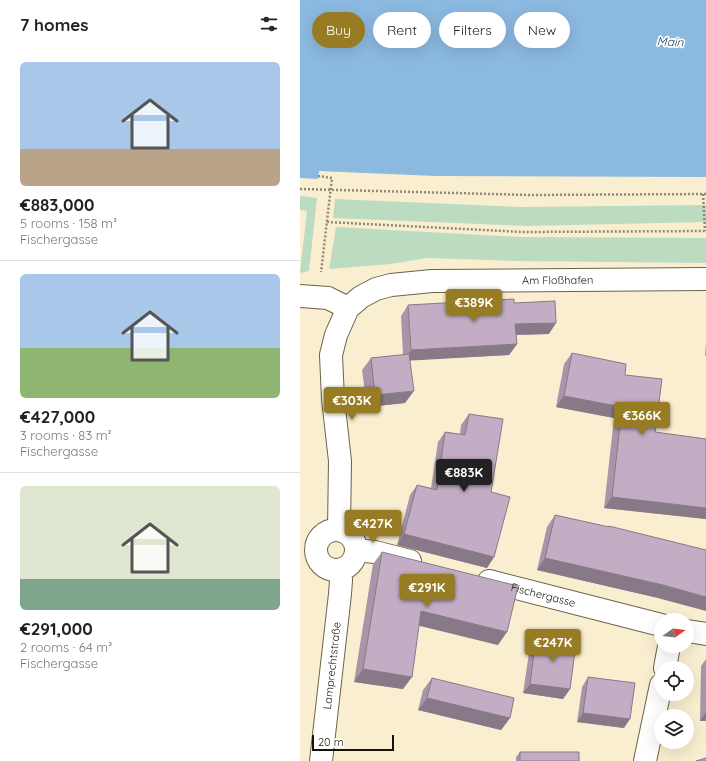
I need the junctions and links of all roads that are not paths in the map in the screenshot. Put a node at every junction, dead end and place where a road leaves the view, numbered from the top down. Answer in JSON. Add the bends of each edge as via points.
{"nodes":[{"id":1,"x":706,"y":280,"type":"edge"},
{"id":2,"x":309,"y":296,"type":"edge"},
{"id":3,"x":348,"y":308,"type":"junction"},
{"id":4,"x":338,"y":530,"type":"junction"},
{"id":5,"x":356,"y":550,"type":"junction"},
{"id":6,"x":308,"y":555,"type":"edge"},
{"id":7,"x":429,"y":566,"type":"edge"},
{"id":8,"x":340,"y":570,"type":"junction"},
{"id":9,"x":468,"y":576,"type":"edge"},
{"id":10,"x":654,"y":623,"type":"edge"},
{"id":11,"x":694,"y":632,"type":"edge"},
{"id":12,"x":706,"y":634,"type":"edge"},
{"id":13,"x":658,"y":701,"type":"edge"},
{"id":14,"x":321,"y":761,"type":"edge"},
{"id":15,"x":645,"y":761,"type":"edge"}],
"edges":[{"from":1,"to":3,"type":"street","name":"Am Floßhafen","via":[[432,281],[376,288]]},
{"from":2,"to":3,"type":"street","via":[[328,298]]},
{"from":3,"to":4,"type":"street","via":[[336,335],[331,355],[340,461]]},
{"from":4,"to":5,"type":"street","via":[[350,535]]},
{"from":4,"to":6,"type":"street","via":[[322,535]]},
{"from":5,"to":7,"type":"street","via":[[375,552]]},
{"from":5,"to":8,"type":"street","via":[[351,564]]},
{"from":6,"to":8,"type":"street","via":[[318,559],[327,568]]},
{"from":8,"to":14,"type":"street","name":"Lamprechtstraße","via":[[340,594]]},
{"from":9,"to":10,"type":"street","name":"Fischergasse"},
{"from":11,"to":12,"type":"street"},
{"from":13,"to":15,"type":"street"}]}
